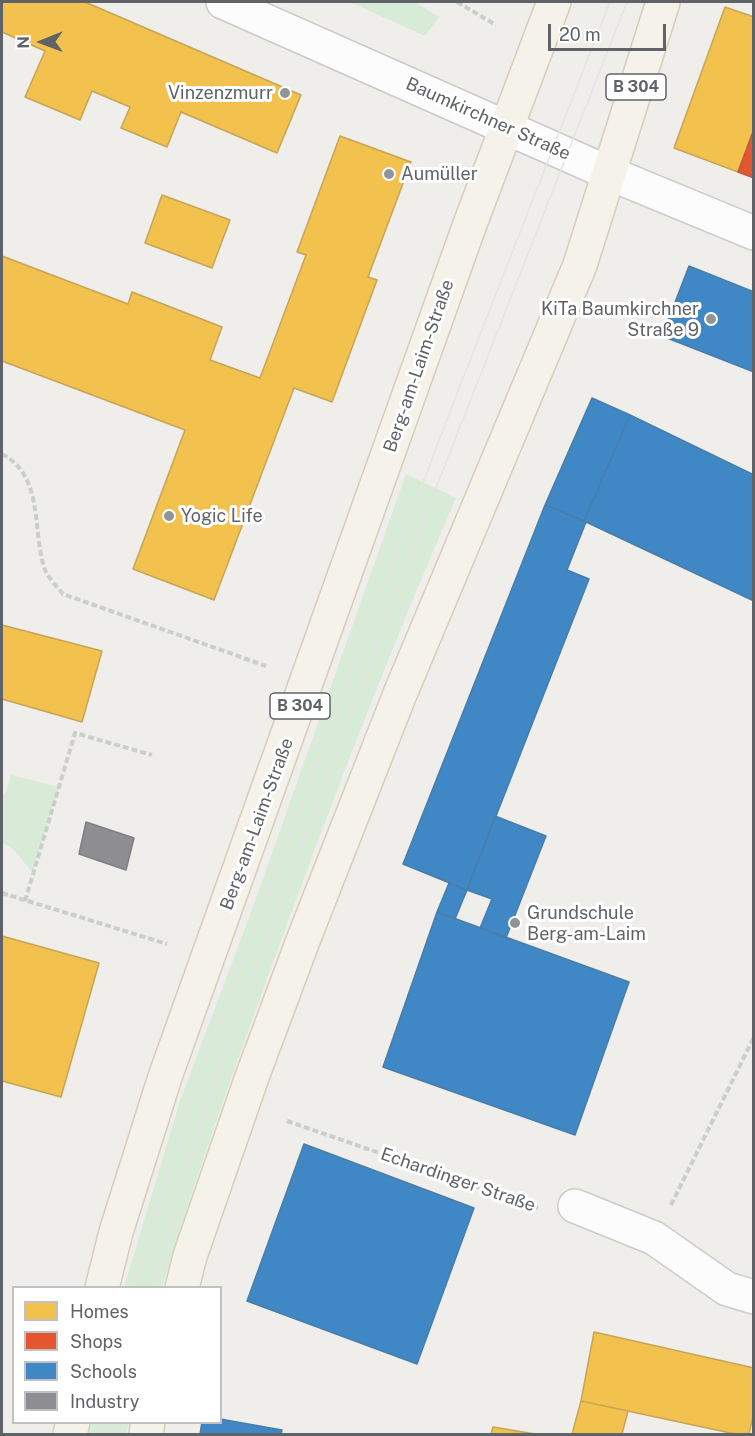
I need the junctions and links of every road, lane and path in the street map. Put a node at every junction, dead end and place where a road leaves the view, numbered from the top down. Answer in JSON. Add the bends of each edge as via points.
{"nodes":[{"id":1,"x":223,"y":2,"type":"edge"},
{"id":2,"x":458,"y":2,"type":"edge"},
{"id":3,"x":554,"y":2,"type":"edge"},
{"id":4,"x":663,"y":2,"type":"edge"},
{"id":5,"x":496,"y":25,"type":"dead end"},
{"id":6,"x":506,"y":126,"type":"junction"},
{"id":7,"x":611,"y":174,"type":"junction"},
{"id":8,"x":753,"y":233,"type":"edge"},
{"id":9,"x":2,"y":454,"type":"edge"},
{"id":10,"x":266,"y":666,"type":"dead end"},
{"id":11,"x":152,"y":754,"type":"dead end"},
{"id":12,"x":2,"y":893,"type":"edge"},
{"id":13,"x":25,"y":901,"type":"junction"},
{"id":14,"x":167,"y":944,"type":"dead end"},
{"id":15,"x":753,"y":1037,"type":"edge"},
{"id":16,"x":287,"y":1121,"type":"dead end"},
{"id":17,"x":574,"y":1206,"type":"joint"},
{"id":18,"x":654,"y":1238,"type":"junction"},
{"id":19,"x":102,"y":1286,"type":"edge"},
{"id":20,"x":182,"y":1286,"type":"edge"},
{"id":21,"x":753,"y":1297,"type":"edge"}],
"edges":[{"from":1,"to":6,"type":"main road","name":"Baumkirchner Straße"},
{"from":2,"to":5,"type":"path"},
{"from":3,"to":6,"type":"main road","number":"B 304"},
{"from":4,"to":7,"type":"main road","number":"B 304"},
{"from":6,"to":7,"type":"main road","name":"Baumkirchner Straße"},
{"from":6,"to":19,"type":"main road","name":"Berg-am-Laim-Straße","number":"B 304","via":[[165,1077]]},
{"from":7,"to":8,"type":"main road","name":"Baumkirchner Straße"},
{"from":7,"to":20,"type":"main road","number":"B 304","via":[[580,265],[400,694],[304,938],[252,1077]]},
{"from":9,"to":10,"type":"path","via":[[10,458],[33,490],[44,569],[63,594]]},
{"from":11,"to":13,"type":"path","via":[[75,733]]},
{"from":12,"to":13,"type":"path"},
{"from":13,"to":14,"type":"path"},
{"from":15,"to":18,"type":"path"},
{"from":16,"to":17,"type":"path","name":"Echardinger Straße","via":[[542,1210]]},
{"from":17,"to":18,"type":"main road"},
{"from":18,"to":21,"type":"main road","via":[[727,1289]]}]}
